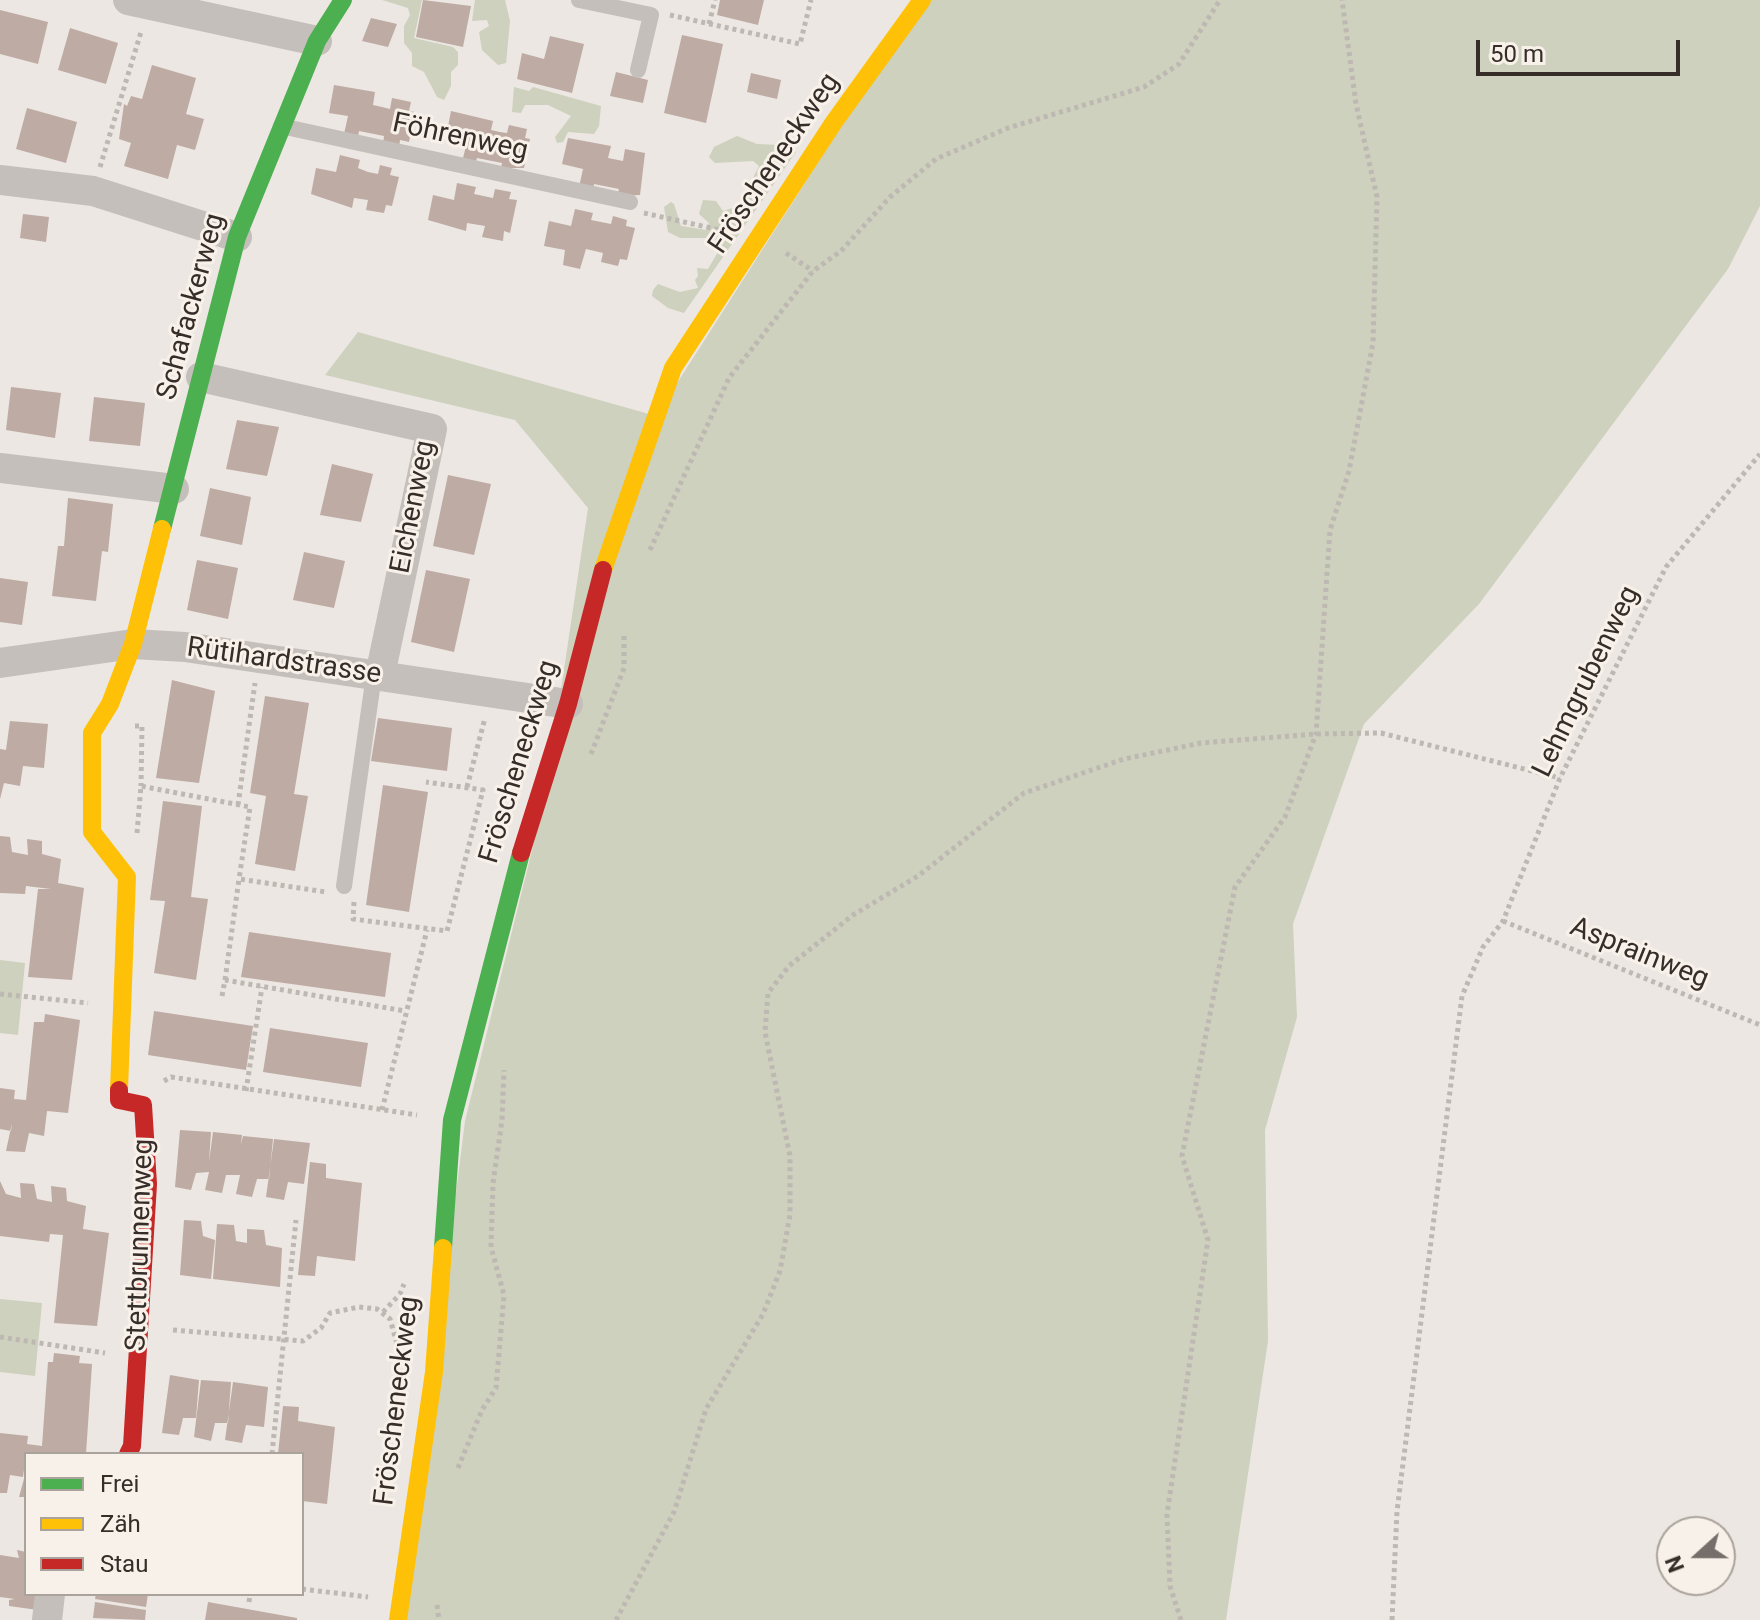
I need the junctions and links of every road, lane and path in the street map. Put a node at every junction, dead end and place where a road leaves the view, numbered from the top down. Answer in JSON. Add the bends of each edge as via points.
{"nodes":[{"id":1,"x":343,"y":0,"type":"edge"},
{"id":2,"x":579,"y":0,"type":"edge"},
{"id":3,"x":715,"y":0,"type":"edge"},
{"id":4,"x":811,"y":0,"type":"edge"},
{"id":5,"x":922,"y":0,"type":"edge"},
{"id":6,"x":1220,"y":0,"type":"edge"},
{"id":7,"x":1342,"y":0,"type":"edge"},
{"id":8,"x":138,"y":2,"type":"edge"},
{"id":9,"x":651,"y":15,"type":"junction"},
{"id":10,"x":709,"y":24,"type":"junction"},
{"id":11,"x":317,"y":41,"type":"junction"},
{"id":12,"x":638,"y":70,"type":"dead end"},
{"id":13,"x":280,"y":126,"type":"junction"},
{"id":14,"x":0,"y":180,"type":"edge"},
{"id":15,"x":93,"y":191,"type":"junction"},
{"id":16,"x":630,"y":202,"type":"joint"},
{"id":17,"x":237,"y":237,"type":"junction"},
{"id":18,"x":759,"y":239,"type":"junction"},
{"id":19,"x":201,"y":377,"type":"junction"},
{"id":20,"x":1760,"y":454,"type":"edge"},
{"id":21,"x":0,"y":468,"type":"edge"},
{"id":22,"x":174,"y":489,"type":"junction"},
{"id":23,"x":645,"y":562,"type":"dead end"},
{"id":24,"x":624,"y":627,"type":"dead end"},
{"id":25,"x":133,"y":644,"type":"junction"},
{"id":26,"x":258,"y":658,"type":"junction"},
{"id":27,"x":0,"y":663,"type":"edge"},
{"id":28,"x":377,"y":675,"type":"junction"},
{"id":29,"x":492,"y":692,"type":"junction"},
{"id":30,"x":568,"y":704,"type":"junction"},
{"id":31,"x":129,"y":725,"type":"dead end"},
{"id":32,"x":1316,"y":734,"type":"junction"},
{"id":33,"x":590,"y":758,"type":"dead end"},
{"id":34,"x":1560,"y":778,"type":"junction"},
{"id":35,"x":426,"y":782,"type":"dead end"},
{"id":36,"x":141,"y":786,"type":"junction"},
{"id":37,"x":467,"y":787,"type":"junction"},
{"id":38,"x":238,"y":805,"type":"junction"},
{"id":39,"x":127,"y":877,"type":"junction"},
{"id":40,"x":239,"y":879,"type":"junction"},
{"id":41,"x":344,"y":886,"type":"junction"},
{"id":42,"x":1503,"y":921,"type":"junction"},
{"id":43,"x":427,"y":930,"type":"junction"},
{"id":44,"x":225,"y":980,"type":"junction"},
{"id":45,"x":262,"y":987,"type":"junction"},
{"id":46,"x":0,"y":994,"type":"edge"},
{"id":47,"x":222,"y":996,"type":"dead end"},
{"id":48,"x":121,"y":1007,"type":"junction"},
{"id":49,"x":405,"y":1011,"type":"junction"},
{"id":50,"x":1760,"y":1025,"type":"edge"},
{"id":51,"x":504,"y":1063,"type":"dead end"},
{"id":52,"x":246,"y":1091,"type":"junction"},
{"id":53,"x":143,"y":1105,"type":"junction"},
{"id":54,"x":382,"y":1110,"type":"junction"},
{"id":55,"x":452,"y":1120,"type":"junction"},
{"id":56,"x":296,"y":1220,"type":"dead end"},
{"id":57,"x":405,"y":1280,"type":"dead end"},
{"id":58,"x":140,"y":1327,"type":"junction"},
{"id":59,"x":0,"y":1337,"type":"edge"},
{"id":60,"x":283,"y":1341,"type":"junction"},
{"id":61,"x":138,"y":1358,"type":"junction"},
{"id":62,"x":129,"y":1452,"type":"edge"},
{"id":63,"x":272,"y":1452,"type":"edge"},
{"id":64,"x":455,"y":1476,"type":"dead end"},
{"id":65,"x":304,"y":1589,"type":"edge"},
{"id":66,"x":50,"y":1596,"type":"edge"},
{"id":67,"x":250,"y":1596,"type":"edge"},
{"id":68,"x":435,"y":1598,"type":"dead end"},
{"id":69,"x":249,"y":1602,"type":"dead end"},
{"id":70,"x":399,"y":1611,"type":"edge"},
{"id":71,"x":47,"y":1620,"type":"edge"},
{"id":72,"x":439,"y":1620,"type":"edge"},
{"id":73,"x":616,"y":1620,"type":"edge"},
{"id":74,"x":1181,"y":1620,"type":"edge"},
{"id":75,"x":1392,"y":1620,"type":"edge"}],
"edges":[{"from":1,"to":11,"type":"street","name":"Schafackerweg"},
{"from":2,"to":9,"type":"lane"},
{"from":3,"to":10,"type":"path"},
{"from":4,"to":10,"type":"path","via":[[800,44]]},
{"from":5,"to":18,"type":"street","name":"Fröscheneckweg"},
{"from":6,"to":23,"type":"path","via":[[1179,64],[1144,87],[1008,128],[936,159],[890,197],[841,251],[813,271],[729,378]]},
{"from":7,"to":32,"type":"path","via":[[1356,104],[1377,197],[1373,343],[1349,471],[1330,530]]},
{"from":8,"to":11,"type":"street"},
{"from":8,"to":15,"type":"path"},
{"from":9,"to":10,"type":"path"},
{"from":9,"to":12,"type":"lane"},
{"from":11,"to":13,"type":"street","name":"Schafackerweg"},
{"from":13,"to":16,"type":"lane","name":"Föhrenweg"},
{"from":13,"to":17,"type":"street","name":"Schafackerweg"},
{"from":14,"to":15,"type":"street"},
{"from":15,"to":17,"type":"street"},
{"from":16,"to":18,"type":"path","via":[[632,210]]},
{"from":17,"to":19,"type":"street","name":"Schafackerweg"},
{"from":18,"to":30,"type":"street","name":"Fröscheneckweg","via":[[673,368],[603,569]]},
{"from":19,"to":22,"type":"street","name":"Schafackerweg"},
{"from":19,"to":28,"type":"street","name":"Eichenweg","via":[[432,429]]},
{"from":20,"to":34,"type":"path","name":"Lehmgrubenweg","via":[[1666,567]]},
{"from":21,"to":22,"type":"street"},
{"from":22,"to":25,"type":"street","name":"Schafackerweg"},
{"from":24,"to":33,"type":"path","via":[[624,668]]},
{"from":25,"to":26,"type":"street","name":"Rütihardstrasse"},
{"from":25,"to":27,"type":"street","name":"Rütihardstrasse"},
{"from":25,"to":39,"type":"street","via":[[110,704],[92,733],[92,832]]},
{"from":26,"to":28,"type":"street","name":"Rütihardstrasse"},
{"from":26,"to":38,"type":"path"},
{"from":28,"to":29,"type":"street","name":"Rütihardstrasse"},
{"from":28,"to":41,"type":"lane"},
{"from":29,"to":30,"type":"street","name":"Rütihardstrasse"},
{"from":29,"to":37,"type":"path"},
{"from":30,"to":55,"type":"street","name":"Fröscheneckweg","via":[[523,846]]},
{"from":31,"to":36,"type":"path","via":[[142,726]]},
{"from":32,"to":34,"type":"path","via":[[1381,733]]},
{"from":32,"to":73,"type":"path","via":[[1201,743],[1124,759],[1024,793],[789,966],[768,993],[765,1032],[790,1156],[790,1215],[780,1271],[763,1314],[706,1409],[674,1512]]},
{"from":32,"to":74,"type":"path","via":[[1285,817],[1235,887],[1182,1156],[1208,1240],[1167,1514],[1170,1586]]},
{"from":34,"to":42,"type":"path","name":"Lehmgrubenweg"},
{"from":35,"to":37,"type":"path"},
{"from":36,"to":38,"type":"path"},
{"from":36,"to":39,"type":"path","via":[[133,874]]},
{"from":37,"to":43,"type":"path","via":[[483,790],[447,931]]},
{"from":38,"to":40,"type":"path","via":[[250,807]]},
{"from":39,"to":48,"type":"street","name":"Stettbrunnenweg"},
{"from":40,"to":41,"type":"path","via":[[335,893]]},
{"from":40,"to":44,"type":"path"},
{"from":41,"to":43,"type":"path","via":[[355,888],[353,919]]},
{"from":42,"to":50,"type":"path","name":"Asprainweg"},
{"from":42,"to":75,"type":"path","name":"Lehmgrubenweg","via":[[1483,947],[1462,996],[1397,1511]]},
{"from":43,"to":49,"type":"path"},
{"from":44,"to":45,"type":"path"},
{"from":44,"to":47,"type":"path"},
{"from":45,"to":49,"type":"path"},
{"from":45,"to":52,"type":"path"},
{"from":46,"to":48,"type":"path"},
{"from":48,"to":53,"type":"street","name":"Stettbrunnenweg","via":[[119,1100]]},
{"from":49,"to":54,"type":"path"},
{"from":51,"to":64,"type":"path","via":[[491,1247],[504,1295],[496,1388]]},
{"from":52,"to":53,"type":"path","via":[[171,1077],[151,1088]]},
{"from":52,"to":54,"type":"path"},
{"from":53,"to":58,"type":"street","name":"Stettbrunnenweg","via":[[148,1184]]},
{"from":54,"to":55,"type":"path"},
{"from":55,"to":70,"type":"street","name":"Fröscheneckweg","via":[[434,1372]]},
{"from":56,"to":60,"type":"path"},
{"from":57,"to":60,"type":"path","via":[[383,1312],[347,1307],[330,1313],[309,1340]]},
{"from":58,"to":60,"type":"path"},
{"from":58,"to":61,"type":"street","name":"Stettbrunnenweg"},
{"from":59,"to":61,"type":"path"},
{"from":60,"to":63,"type":"path"},
{"from":61,"to":62,"type":"street","name":"Stettbrunnenweg"},
{"from":65,"to":70,"type":"path"},
{"from":66,"to":71,"type":"street"},
{"from":67,"to":69,"type":"path"},
{"from":68,"to":72,"type":"path"}]}
